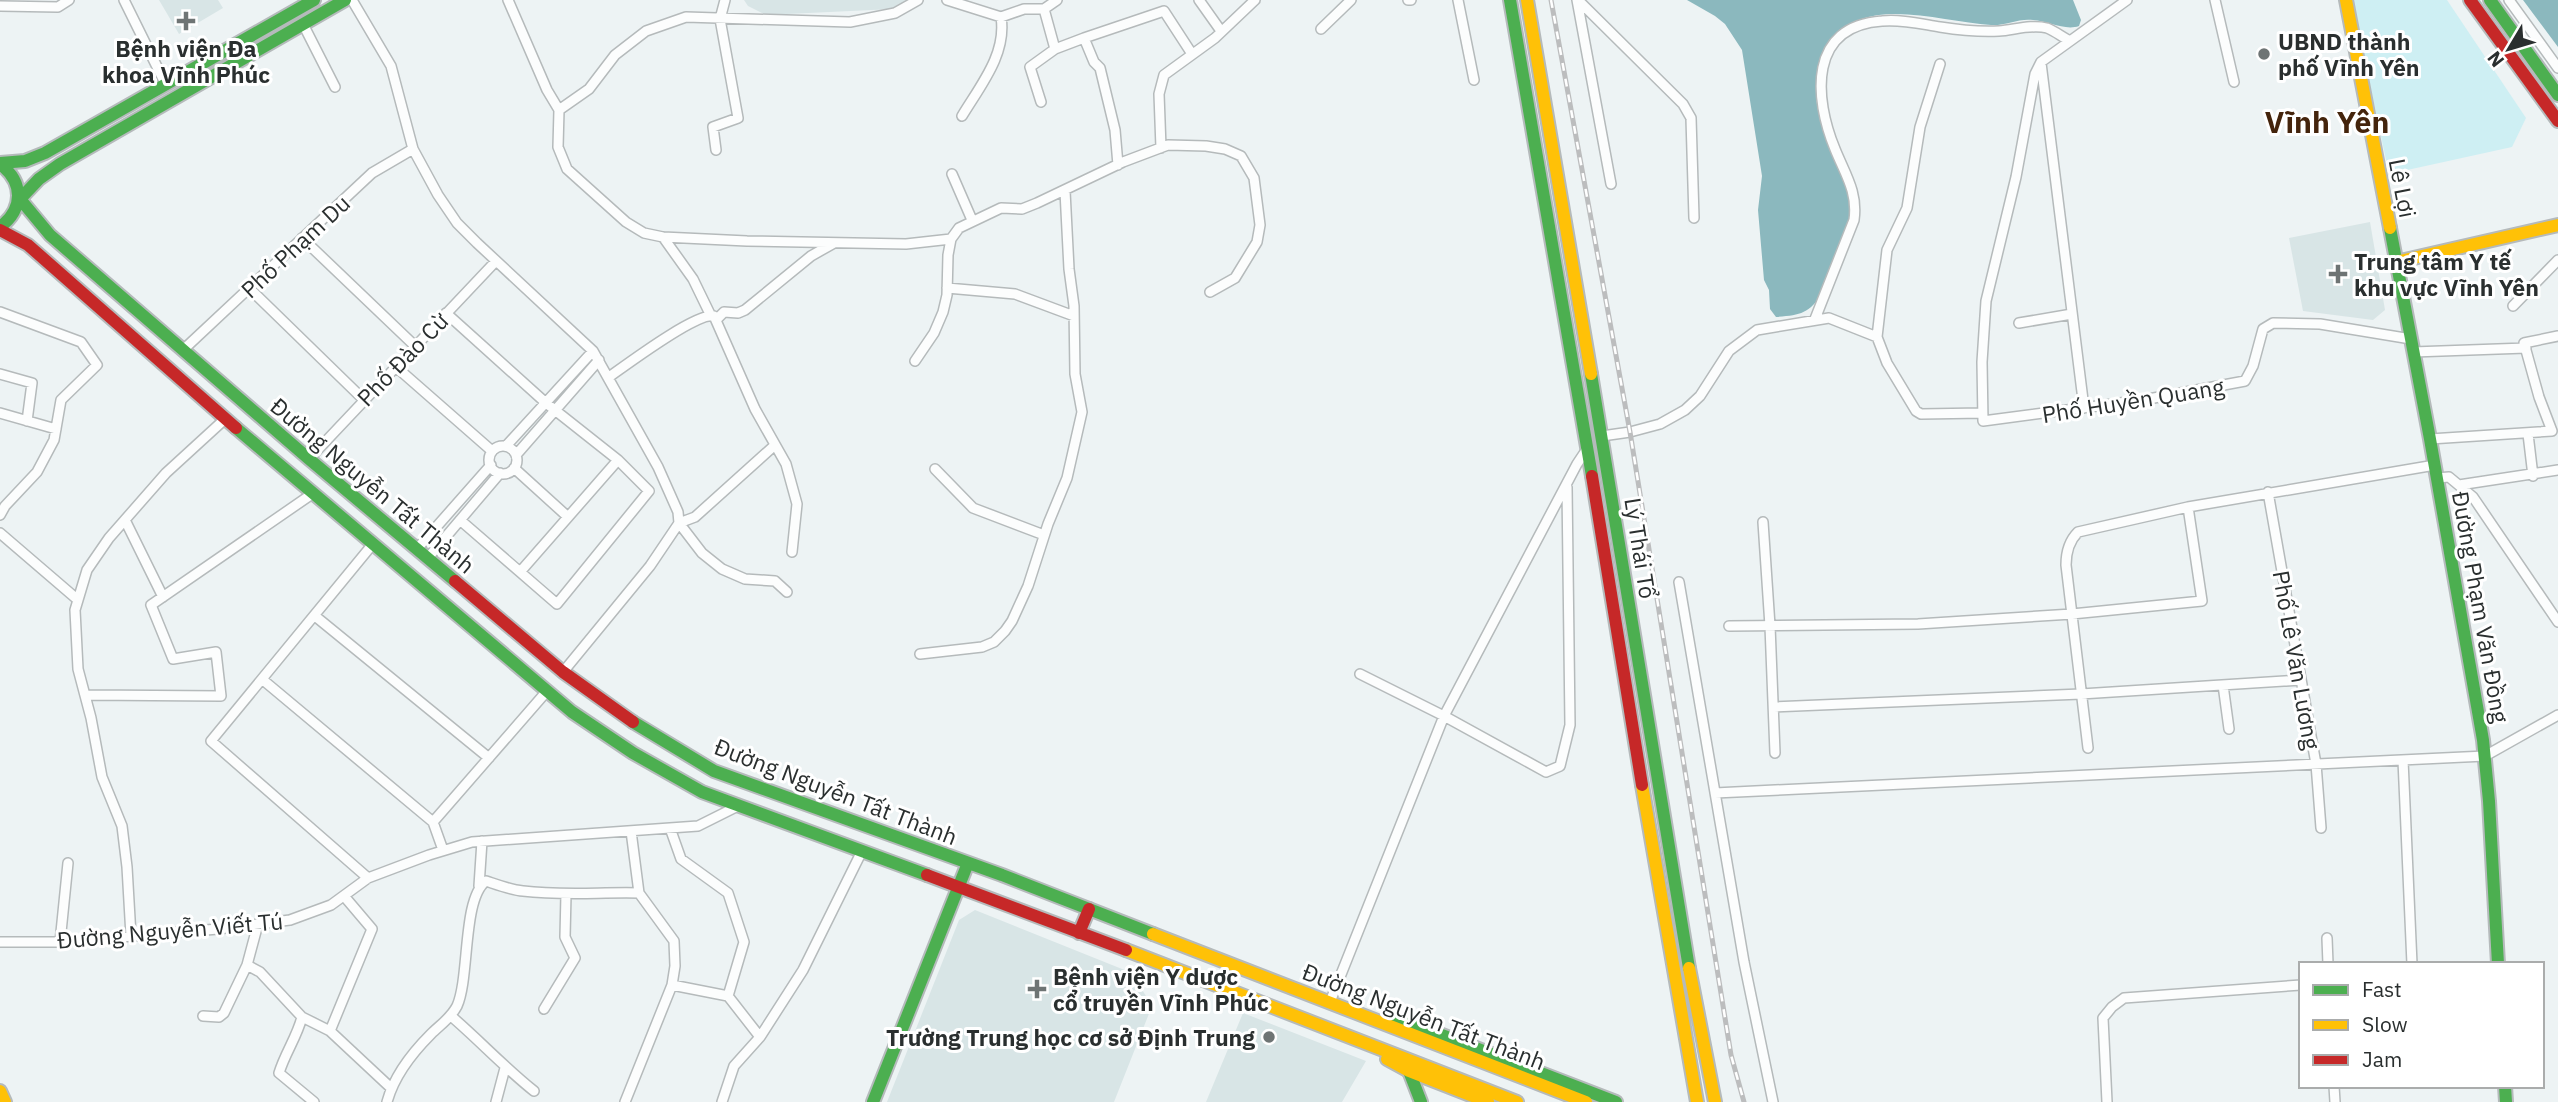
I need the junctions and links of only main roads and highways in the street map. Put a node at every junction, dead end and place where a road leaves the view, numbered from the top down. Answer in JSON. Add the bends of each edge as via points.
{"nodes":[{"id":1,"x":314,"y":0,"type":"edge"},
{"id":2,"x":345,"y":0,"type":"edge"},
{"id":3,"x":1510,"y":0,"type":"edge"},
{"id":4,"x":1527,"y":0,"type":"edge"},
{"id":5,"x":2346,"y":0,"type":"edge"},
{"id":6,"x":2470,"y":0,"type":"edge"},
{"id":7,"x":2490,"y":0,"type":"edge"},
{"id":8,"x":2558,"y":95,"type":"edge"},
{"id":9,"x":2558,"y":121,"type":"edge"},
{"id":10,"x":0,"y":164,"type":"edge"},
{"id":11,"x":20,"y":199,"type":"junction"},
{"id":12,"x":2558,"y":225,"type":"edge"},
{"id":13,"x":0,"y":228,"type":"edge"},
{"id":14,"x":2396,"y":262,"type":"junction"},
{"id":15,"x":1590,"y":372,"type":"junction"},
{"id":16,"x":1575,"y":374,"type":"junction"},
{"id":17,"x":422,"y":554,"type":"junction"},
{"id":18,"x":405,"y":573,"type":"junction"},
{"id":19,"x":1628,"y":596,"type":"junction"},
{"id":20,"x":1612,"y":599,"type":"junction"},
{"id":21,"x":755,"y":786,"type":"junction"},
{"id":22,"x":738,"y":806,"type":"junction"},
{"id":23,"x":968,"y":863,"type":"junction"},
{"id":24,"x":958,"y":887,"type":"junction"},
{"id":25,"x":1089,"y":909,"type":"junction"},
{"id":26,"x":1079,"y":933,"type":"junction"},
{"id":27,"x":2498,"y":962,"type":"edge"},
{"id":28,"x":1359,"y":1014,"type":"junction"},
{"id":29,"x":1350,"y":1038,"type":"junction"},
{"id":30,"x":1409,"y":1071,"type":"junction"},
{"id":31,"x":0,"y":1091,"type":"edge"},
{"id":32,"x":1695,"y":1100,"type":"edge"},
{"id":33,"x":1484,"y":1101,"type":"edge"},
{"id":34,"x":5,"y":1102,"type":"edge"},
{"id":35,"x":873,"y":1102,"type":"edge"},
{"id":36,"x":1421,"y":1102,"type":"edge"},
{"id":37,"x":1517,"y":1102,"type":"edge"},
{"id":38,"x":1586,"y":1102,"type":"edge"},
{"id":39,"x":1616,"y":1102,"type":"edge"},
{"id":40,"x":1715,"y":1102,"type":"edge"}],
"edges":[{"from":1,"to":10,"type":"main road","via":[[45,153]]},
{"from":2,"to":11,"type":"main road","via":[[60,164]]},
{"from":3,"to":16,"type":"main road","name":"Lý Thái Tổ"},
{"from":4,"to":15,"type":"main road","name":"Lý Thái Tổ"},
{"from":5,"to":14,"type":"main road","name":"Lê Lợi"},
{"from":6,"to":9,"type":"main road"},
{"from":7,"to":8,"type":"main road"},
{"from":10,"to":11,"type":"main road","name":"Đường Nguyễn Tất Thành","via":[[15,178]]},
{"from":11,"to":13,"type":"main road","via":[[13,217]]},
{"from":11,"to":17,"type":"main road","name":"Đường Nguyễn Tất Thành","via":[[50,235]]},
{"from":12,"to":14,"type":"main road"},
{"from":13,"to":18,"type":"main road","name":"Đường Nguyễn Tất Thành","via":[[28,245]]},
{"from":14,"to":27,"type":"main road","name":"Đường Phạm Văn Đồng","via":[[2484,756]]},
{"from":15,"to":16,"type":"main road"},
{"from":15,"to":19,"type":"main road","name":"Lý Thái Tổ"},
{"from":16,"to":20,"type":"main road","name":"Lý Thái Tổ"},
{"from":17,"to":18,"type":"main road"},
{"from":17,"to":21,"type":"main road","name":"Đường Nguyễn Tất Thành","via":[[563,671],[645,731],[715,771]]},
{"from":18,"to":22,"type":"main road","name":"Đường Nguyễn Tất Thành","via":[[572,712],[702,792]]},
{"from":19,"to":20,"type":"main road"},
{"from":19,"to":40,"type":"main road","name":"Lý Thái Tổ"},
{"from":20,"to":32,"type":"main road","name":"Lý Thái Tổ"},
{"from":21,"to":22,"type":"main road"},
{"from":21,"to":23,"type":"main road","name":"Đường Nguyễn Tất Thành"},
{"from":22,"to":24,"type":"main road","name":"Đường Nguyễn Tất Thành"},
{"from":23,"to":24,"type":"main road"},
{"from":23,"to":25,"type":"main road","name":"Đường Nguyễn Tất Thành"},
{"from":24,"to":26,"type":"main road","name":"Đường Nguyễn Tất Thành"},
{"from":24,"to":35,"type":"main road"},
{"from":25,"to":26,"type":"main road"},
{"from":25,"to":28,"type":"main road","name":"Đường Nguyễn Tất Thành"},
{"from":26,"to":29,"type":"main road","name":"Đường Nguyễn Tất Thành"},
{"from":28,"to":38,"type":"main road","name":"Đường Nguyễn Tất Thành"},
{"from":28,"to":39,"type":"main road","via":[[1424,1028]]},
{"from":29,"to":30,"type":"main road"},
{"from":29,"to":37,"type":"main road","name":"Đường Nguyễn Tất Thành"},
{"from":30,"to":33,"type":"main road"},
{"from":30,"to":36,"type":"main road"},
{"from":31,"to":34,"type":"main road"}]}
